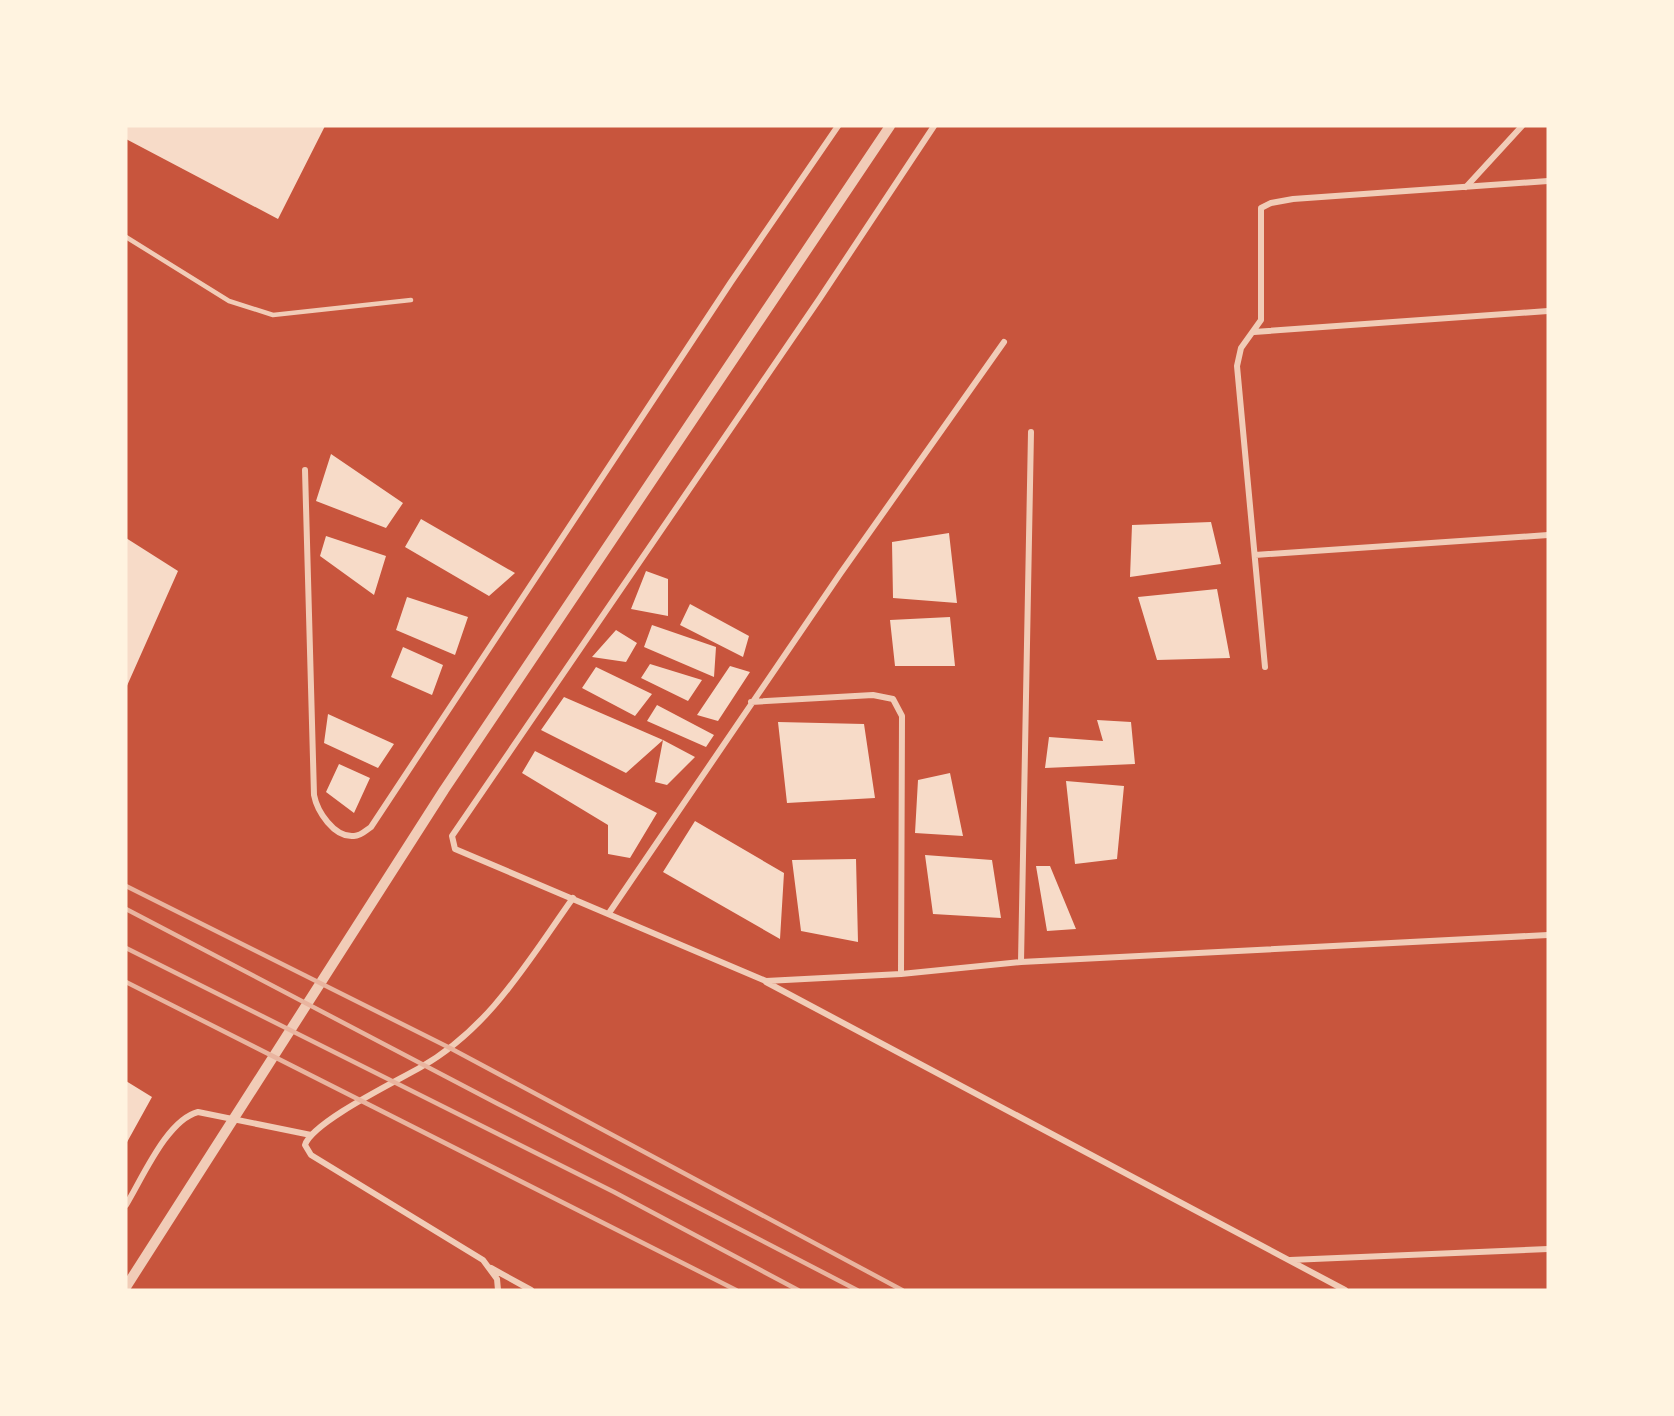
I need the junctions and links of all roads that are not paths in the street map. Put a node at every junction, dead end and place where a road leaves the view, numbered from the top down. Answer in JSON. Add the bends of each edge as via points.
{"nodes":[{"id":1,"x":838,"y":126,"type":"edge"},
{"id":2,"x":890,"y":126,"type":"edge"},
{"id":3,"x":934,"y":126,"type":"edge"},
{"id":4,"x":1522,"y":126,"type":"edge"},
{"id":5,"x":1548,"y":181,"type":"edge"},
{"id":6,"x":1466,"y":187,"type":"junction"},
{"id":7,"x":126,"y":237,"type":"edge"},
{"id":8,"x":411,"y":300,"type":"dead end"},
{"id":9,"x":1548,"y":311,"type":"edge"},
{"id":10,"x":1254,"y":332,"type":"junction"},
{"id":11,"x":1004,"y":342,"type":"dead end"},
{"id":12,"x":1031,"y":432,"type":"dead end"},
{"id":13,"x":305,"y":470,"type":"dead end"},
{"id":14,"x":1548,"y":535,"type":"edge"},
{"id":15,"x":1255,"y":555,"type":"junction"},
{"id":16,"x":1265,"y":667,"type":"dead end"},
{"id":17,"x":751,"y":702,"type":"junction"},
{"id":18,"x":573,"y":898,"type":"junction"},
{"id":19,"x":609,"y":913,"type":"junction"},
{"id":20,"x":1548,"y":935,"type":"edge"},
{"id":21,"x":1021,"y":962,"type":"junction"},
{"id":22,"x":901,"y":974,"type":"junction"},
{"id":23,"x":766,"y":981,"type":"junction"},
{"id":24,"x":310,"y":1135,"type":"junction"},
{"id":25,"x":126,"y":1205,"type":"edge"},
{"id":26,"x":1548,"y":1249,"type":"edge"},
{"id":27,"x":1289,"y":1260,"type":"junction"},
{"id":28,"x":491,"y":1268,"type":"junction"},
{"id":29,"x":126,"y":1287,"type":"edge"},
{"id":30,"x":498,"y":1290,"type":"edge"},
{"id":31,"x":531,"y":1290,"type":"edge"},
{"id":32,"x":1345,"y":1290,"type":"edge"}],
"edges":[{"from":1,"to":13,"type":"street","via":[[370,827],[352,837],[321,815],[314,795]]},
{"from":2,"to":29,"type":"street","via":[[444,790]]},
{"from":3,"to":18,"type":"street","via":[[452,836],[460,853]]},
{"from":4,"to":6,"type":"street"},
{"from":5,"to":6,"type":"street"},
{"from":6,"to":10,"type":"street","via":[[1293,199],[1262,208],[1262,307],[1261,320]]},
{"from":7,"to":8,"type":"lane","via":[[229,301],[273,315]]},
{"from":9,"to":10,"type":"street"},
{"from":10,"to":15,"type":"street","via":[[1241,348],[1237,366]]},
{"from":11,"to":17,"type":"street"},
{"from":12,"to":21,"type":"street"},
{"from":14,"to":15,"type":"street"},
{"from":15,"to":16,"type":"street"},
{"from":17,"to":19,"type":"street"},
{"from":17,"to":22,"type":"street","via":[[873,695],[893,699],[902,716]]},
{"from":18,"to":19,"type":"street"},
{"from":18,"to":24,"type":"street","via":[[498,1004],[474,1028],[423,1066]]},
{"from":19,"to":23,"type":"street"},
{"from":20,"to":21,"type":"street"},
{"from":21,"to":22,"type":"street"},
{"from":22,"to":23,"type":"street"},
{"from":23,"to":27,"type":"street"},
{"from":24,"to":25,"type":"street","via":[[198,1112],[191,1114],[171,1131]]},
{"from":24,"to":28,"type":"street","via":[[305,1145],[311,1155]]},
{"from":26,"to":27,"type":"street"},
{"from":27,"to":32,"type":"street"},
{"from":28,"to":30,"type":"street"},
{"from":28,"to":31,"type":"street"}]}
